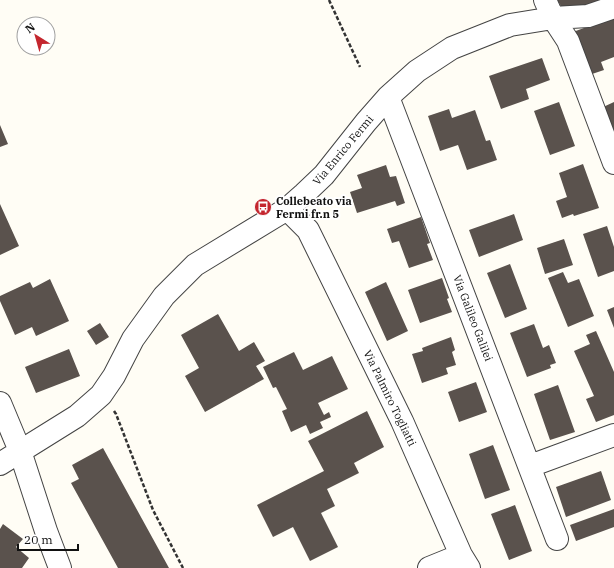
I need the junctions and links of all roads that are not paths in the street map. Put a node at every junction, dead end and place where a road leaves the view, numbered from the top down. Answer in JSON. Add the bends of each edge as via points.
{"nodes":[{"id":1,"x":614,"y":8,"type":"edge"},
{"id":2,"x":549,"y":9,"type":"edge"},
{"id":3,"x":388,"y":97,"type":"junction"},
{"id":4,"x":614,"y":163,"type":"edge"},
{"id":5,"x":304,"y":194,"type":"junction"},
{"id":6,"x":287,"y":209,"type":"junction"},
{"id":7,"x":308,"y":230,"type":"junction"},
{"id":8,"x":0,"y":403,"type":"edge"},
{"id":9,"x":614,"y":435,"type":"edge"},
{"id":10,"x":20,"y":451,"type":"junction"},
{"id":11,"x":0,"y":464,"type":"edge"},
{"id":12,"x":530,"y":466,"type":"junction"},
{"id":13,"x":558,"y":539,"type":"dead end"},
{"id":14,"x":465,"y":561,"type":"edge"},
{"id":15,"x":60,"y":568,"type":"edge"},
{"id":16,"x":429,"y":568,"type":"edge"}],
"edges":[{"from":1,"to":2,"type":"street","name":"Via Enrico Fermi","via":[[588,16]]},
{"from":2,"to":3,"type":"street","name":"Via Enrico Fermi","via":[[452,48],[417,71]]},
{"from":2,"to":4,"type":"street","via":[[568,41]]},
{"from":3,"to":5,"type":"street","name":"Via Enrico Fermi","via":[[324,175]]},
{"from":3,"to":12,"type":"street","name":"Via Galileo Galilei"},
{"from":5,"to":6,"type":"street","name":"Via Enrico Fermi"},
{"from":5,"to":7,"type":"street","name":"Via Palmiro Togliatti"},
{"from":6,"to":7,"type":"street","name":"Via Palmiro Togliatti"},
{"from":6,"to":10,"type":"street","name":"Via Enrico Fermi","via":[[195,265],[164,296],[133,339],[101,395],[77,416]]},
{"from":7,"to":14,"type":"street","name":"Via Palmiro Togliatti","via":[[402,421]]},
{"from":8,"to":10,"type":"street"},
{"from":9,"to":12,"type":"street"},
{"from":10,"to":11,"type":"street","name":"Via Enrico Fermi"},
{"from":10,"to":15,"type":"street"},
{"from":12,"to":13,"type":"street","name":"Via Galileo Galilei"},
{"from":14,"to":16,"type":"street"}]}
